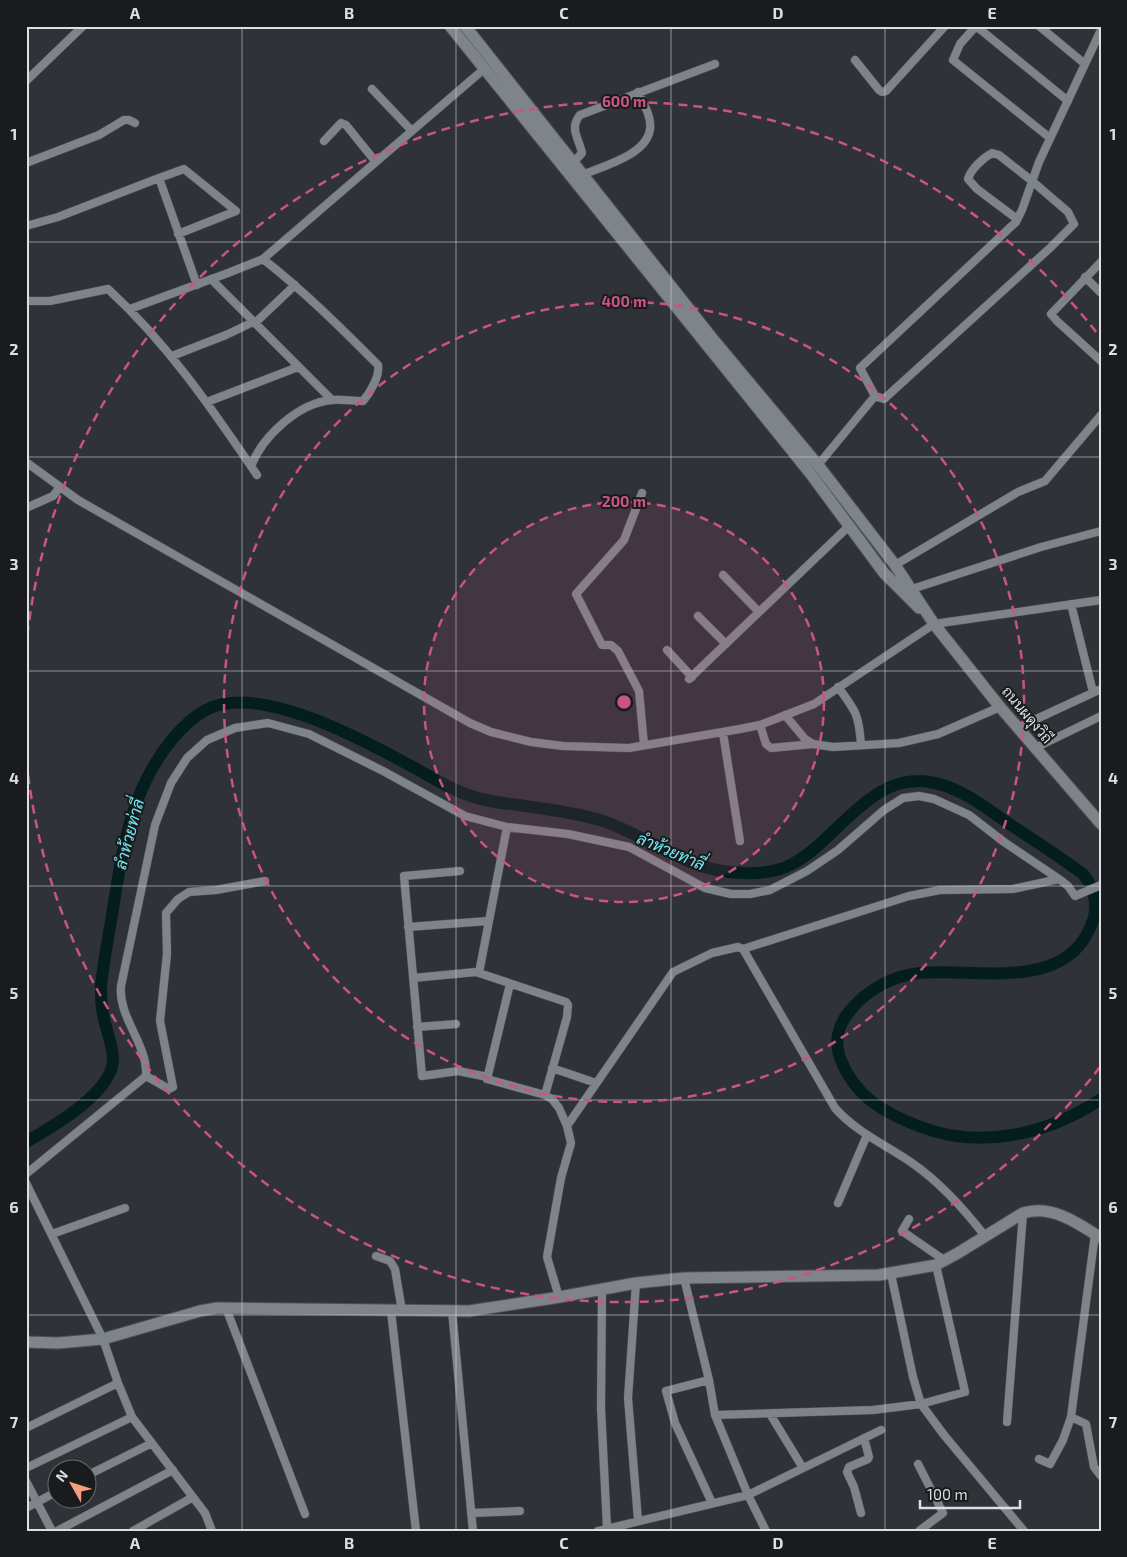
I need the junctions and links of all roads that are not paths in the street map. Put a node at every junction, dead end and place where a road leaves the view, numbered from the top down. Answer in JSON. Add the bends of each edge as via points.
{"nodes":[{"id":1,"x":84,"y":26,"type":"edge"},
{"id":2,"x":450,"y":26,"type":"edge"},
{"id":3,"x":465,"y":26,"type":"edge"},
{"id":4,"x":945,"y":26,"type":"edge"},
{"id":5,"x":976,"y":26,"type":"edge"},
{"id":6,"x":1039,"y":26,"type":"edge"},
{"id":7,"x":1101,"y":30,"type":"edge"},
{"id":8,"x":855,"y":60,"type":"dead end"},
{"id":9,"x":715,"y":64,"type":"dead end"},
{"id":10,"x":1085,"y":64,"type":"junction"},
{"id":11,"x":484,"y":69,"type":"junction"},
{"id":12,"x":26,"y":82,"type":"edge"},
{"id":13,"x":372,"y":89,"type":"dead end"},
{"id":14,"x":638,"y":92,"type":"junction"},
{"id":15,"x":1068,"y":101,"type":"junction"},
{"id":16,"x":135,"y":123,"type":"dead end"},
{"id":17,"x":411,"y":130,"type":"junction"},
{"id":18,"x":1050,"y":138,"type":"junction"},
{"id":19,"x":324,"y":141,"type":"dead end"},
{"id":20,"x":375,"y":161,"type":"junction"},
{"id":21,"x":26,"y":162,"type":"edge"},
{"id":22,"x":572,"y":163,"type":"junction"},
{"id":23,"x":582,"y":175,"type":"junction"},
{"id":24,"x":158,"y":178,"type":"junction"},
{"id":25,"x":1032,"y":181,"type":"junction"},
{"id":26,"x":1017,"y":220,"type":"junction"},
{"id":27,"x":26,"y":226,"type":"edge"},
{"id":28,"x":178,"y":234,"type":"junction"},
{"id":29,"x":263,"y":259,"type":"junction"},
{"id":30,"x":1101,"y":262,"type":"edge"},
{"id":31,"x":1085,"y":277,"type":"junction"},
{"id":32,"x":211,"y":280,"type":"junction"},
{"id":33,"x":295,"y":284,"type":"junction"},
{"id":34,"x":197,"y":285,"type":"junction"},
{"id":35,"x":1101,"y":293,"type":"edge"},
{"id":36,"x":26,"y":301,"type":"edge"},
{"id":37,"x":130,"y":309,"type":"junction"},
{"id":38,"x":254,"y":323,"type":"junction"},
{"id":39,"x":172,"y":356,"type":"junction"},
{"id":40,"x":1101,"y":361,"type":"edge"},
{"id":41,"x":298,"y":367,"type":"junction"},
{"id":42,"x":875,"y":396,"type":"junction"},
{"id":43,"x":332,"y":400,"type":"junction"},
{"id":44,"x":207,"y":402,"type":"junction"},
{"id":45,"x":1101,"y":415,"type":"edge"},
{"id":46,"x":26,"y":462,"type":"edge"},
{"id":47,"x":818,"y":464,"type":"junction"},
{"id":48,"x":251,"y":466,"type":"junction"},
{"id":49,"x":257,"y":475,"type":"dead end"},
{"id":50,"x":60,"y":487,"type":"junction"},
{"id":51,"x":642,"y":494,"type":"dead end"},
{"id":52,"x":26,"y":508,"type":"edge"},
{"id":53,"x":849,"y":526,"type":"junction"},
{"id":54,"x":1101,"y":530,"type":"edge"},
{"id":55,"x":895,"y":565,"type":"junction"},
{"id":56,"x":723,"y":575,"type":"dead end"},
{"id":57,"x":912,"y":589,"type":"junction"},
{"id":58,"x":1101,"y":600,"type":"edge"},
{"id":59,"x":1071,"y":604,"type":"junction"},
{"id":60,"x":759,"y":612,"type":"junction"},
{"id":61,"x":698,"y":616,"type":"dead end"},
{"id":62,"x":934,"y":624,"type":"junction"},
{"id":63,"x":726,"y":644,"type":"junction"},
{"id":64,"x":667,"y":650,"type":"dead end"},
{"id":65,"x":838,"y":687,"type":"junction"},
{"id":66,"x":1097,"y":691,"type":"edge"},
{"id":67,"x":1000,"y":707,"type":"junction"},
{"id":68,"x":785,"y":715,"type":"junction"},
{"id":69,"x":1101,"y":716,"type":"edge"},
{"id":70,"x":760,"y":725,"type":"junction"},
{"id":71,"x":1017,"y":728,"type":"junction"},
{"id":72,"x":723,"y":733,"type":"junction"},
{"id":73,"x":813,"y":744,"type":"junction"},
{"id":74,"x":861,"y":745,"type":"junction"},
{"id":75,"x":644,"y":746,"type":"junction"},
{"id":76,"x":1035,"y":748,"type":"junction"},
{"id":77,"x":1101,"y":824,"type":"edge"},
{"id":78,"x":507,"y":827,"type":"junction"},
{"id":79,"x":740,"y":840,"type":"dead end"},
{"id":80,"x":460,"y":872,"type":"dead end"},
{"id":81,"x":1059,"y":879,"type":"junction"},
{"id":82,"x":265,"y":882,"type":"dead end"},
{"id":83,"x":1101,"y":884,"type":"edge"},
{"id":84,"x":488,"y":921,"type":"junction"},
{"id":85,"x":408,"y":927,"type":"junction"},
{"id":86,"x":743,"y":949,"type":"junction"},
{"id":87,"x":479,"y":972,"type":"junction"},
{"id":88,"x":413,"y":978,"type":"junction"},
{"id":89,"x":510,"y":984,"type":"junction"},
{"id":90,"x":456,"y":1024,"type":"dead end"},
{"id":91,"x":417,"y":1027,"type":"junction"},
{"id":92,"x":552,"y":1068,"type":"junction"},
{"id":93,"x":146,"y":1076,"type":"junction"},
{"id":94,"x":488,"y":1077,"type":"junction"},
{"id":95,"x":596,"y":1082,"type":"junction"},
{"id":96,"x":545,"y":1095,"type":"junction"},
{"id":97,"x":567,"y":1126,"type":"junction"},
{"id":98,"x":867,"y":1135,"type":"junction"},
{"id":99,"x":26,"y":1174,"type":"edge"},
{"id":100,"x":26,"y":1183,"type":"edge"},
{"id":101,"x":838,"y":1203,"type":"dead end"},
{"id":102,"x":125,"y":1208,"type":"dead end"},
{"id":103,"x":1023,"y":1213,"type":"junction"},
{"id":104,"x":909,"y":1219,"type":"dead end"},
{"id":105,"x":52,"y":1234,"type":"junction"},
{"id":106,"x":985,"y":1236,"type":"junction"},
{"id":107,"x":1098,"y":1236,"type":"edge"},
{"id":108,"x":376,"y":1256,"type":"dead end"},
{"id":109,"x":940,"y":1263,"type":"junction"},
{"id":110,"x":891,"y":1274,"type":"junction"},
{"id":111,"x":684,"y":1278,"type":"junction"},
{"id":112,"x":636,"y":1283,"type":"junction"},
{"id":113,"x":602,"y":1289,"type":"junction"},
{"id":114,"x":559,"y":1297,"type":"junction"},
{"id":115,"x":226,"y":1308,"type":"junction"},
{"id":116,"x":396,"y":1311,"type":"junction"},
{"id":117,"x":452,"y":1311,"type":"junction"},
{"id":118,"x":103,"y":1338,"type":"junction"},
{"id":119,"x":26,"y":1342,"type":"edge"},
{"id":120,"x":709,"y":1380,"type":"junction"},
{"id":121,"x":118,"y":1383,"type":"junction"},
{"id":122,"x":922,"y":1404,"type":"junction"},
{"id":123,"x":770,"y":1414,"type":"junction"},
{"id":124,"x":715,"y":1415,"type":"junction"},
{"id":125,"x":132,"y":1417,"type":"junction"},
{"id":126,"x":1071,"y":1417,"type":"junction"},
{"id":127,"x":1007,"y":1422,"type":"dead end"},
{"id":128,"x":26,"y":1428,"type":"edge"},
{"id":129,"x":881,"y":1430,"type":"dead end"},
{"id":130,"x":864,"y":1438,"type":"junction"},
{"id":131,"x":152,"y":1443,"type":"junction"},
{"id":132,"x":1039,"y":1459,"type":"dead end"},
{"id":133,"x":918,"y":1464,"type":"dead end"},
{"id":134,"x":26,"y":1468,"type":"edge"},
{"id":135,"x":803,"y":1468,"type":"junction"},
{"id":136,"x":98,"y":1470,"type":"edge"},
{"id":137,"x":173,"y":1470,"type":"junction"},
{"id":138,"x":1101,"y":1476,"type":"edge"},
{"id":139,"x":26,"y":1481,"type":"edge"},
{"id":140,"x":748,"y":1495,"type":"junction"},
{"id":141,"x":48,"y":1496,"type":"edge"},
{"id":142,"x":193,"y":1497,"type":"junction"},
{"id":143,"x":38,"y":1502,"type":"junction"},
{"id":144,"x":712,"y":1503,"type":"junction"},
{"id":145,"x":26,"y":1508,"type":"edge"},
{"id":146,"x":520,"y":1511,"type":"dead end"},
{"id":147,"x":471,"y":1513,"type":"junction"},
{"id":148,"x":861,"y":1513,"type":"dead end"},
{"id":149,"x":305,"y":1514,"type":"dead end"},
{"id":150,"x":638,"y":1520,"type":"junction"},
{"id":151,"x":606,"y":1528,"type":"junction"},
{"id":152,"x":616,"y":1528,"type":"edge"},
{"id":153,"x":52,"y":1531,"type":"edge"},
{"id":154,"x":57,"y":1531,"type":"edge"},
{"id":155,"x":133,"y":1531,"type":"edge"},
{"id":156,"x":212,"y":1531,"type":"edge"},
{"id":157,"x":416,"y":1531,"type":"edge"},
{"id":158,"x":473,"y":1531,"type":"edge"},
{"id":159,"x":598,"y":1531,"type":"edge"},
{"id":160,"x":766,"y":1531,"type":"edge"},
{"id":161,"x":919,"y":1531,"type":"edge"},
{"id":162,"x":1024,"y":1531,"type":"edge"}],
"edges":[{"from":1,"to":12,"type":"street"},
{"from":2,"to":11,"type":"main road"},
{"from":3,"to":22,"type":"main road"},
{"from":4,"to":8,"type":"street","via":[[886,91],[879,90]]},
{"from":5,"to":15,"type":"street"},
{"from":5,"to":18,"type":"street","via":[[960,44],[953,60]]},
{"from":6,"to":10,"type":"street"},
{"from":7,"to":10,"type":"street"},
{"from":9,"to":14,"type":"street"},
{"from":10,"to":15,"type":"street"},
{"from":11,"to":17,"type":"street"},
{"from":11,"to":53,"type":"main road","via":[[810,473]]},
{"from":13,"to":17,"type":"street"},
{"from":14,"to":22,"type":"street","via":[[580,115],[575,122],[575,134],[582,153]]},
{"from":14,"to":23,"type":"street","via":[[649,118],[650,128],[644,143],[635,151]]},
{"from":15,"to":18,"type":"street"},
{"from":16,"to":21,"type":"street","via":[[124,120],[99,135]]},
{"from":17,"to":20,"type":"street"},
{"from":18,"to":25,"type":"street"},
{"from":19,"to":20,"type":"street","via":[[341,123]]},
{"from":20,"to":29,"type":"street"},
{"from":22,"to":23,"type":"main road"},
{"from":23,"to":47,"type":"main road"},
{"from":24,"to":27,"type":"street"},
{"from":24,"to":28,"type":"street"},
{"from":24,"to":28,"type":"street","via":[[184,169],[236,211]]},
{"from":25,"to":26,"type":"street"},
{"from":25,"to":26,"type":"street","via":[[992,153],[969,176],[977,189]]},
{"from":25,"to":42,"type":"street","via":[[1068,212],[1074,224],[884,399]]},
{"from":26,"to":42,"type":"street","via":[[860,368]]},
{"from":28,"to":34,"type":"street"},
{"from":29,"to":32,"type":"street"},
{"from":29,"to":33,"type":"street"},
{"from":30,"to":31,"type":"street"},
{"from":31,"to":35,"type":"street"},
{"from":31,"to":40,"type":"street","via":[[1051,314]]},
{"from":32,"to":34,"type":"street"},
{"from":32,"to":38,"type":"street"},
{"from":33,"to":38,"type":"street"},
{"from":33,"to":43,"type":"street","via":[[378,365],[379,370],[363,401]]},
{"from":34,"to":37,"type":"street"},
{"from":36,"to":37,"type":"street","via":[[50,301],[108,289]]},
{"from":37,"to":39,"type":"street"},
{"from":38,"to":39,"type":"street"},
{"from":38,"to":41,"type":"street"},
{"from":39,"to":44,"type":"street"},
{"from":41,"to":43,"type":"street"},
{"from":41,"to":44,"type":"street"},
{"from":42,"to":47,"type":"street"},
{"from":43,"to":48,"type":"street","via":[[291,416],[271,434]]},
{"from":44,"to":48,"type":"street"},
{"from":45,"to":55,"type":"street","via":[[1045,481],[1018,492]]},
{"from":46,"to":50,"type":"street"},
{"from":47,"to":55,"type":"main road"},
{"from":48,"to":49,"type":"street"},
{"from":50,"to":52,"type":"street","via":[[53,496]]},
{"from":50,"to":75,"type":"street","via":[[470,723],[531,742],[563,746]]},
{"from":51,"to":75,"type":"street","via":[[624,540],[576,594],[602,645],[618,651],[639,691]]},
{"from":53,"to":60,"type":"street"},
{"from":53,"to":62,"type":"main road","via":[[884,572]]},
{"from":54,"to":57,"type":"street"},
{"from":55,"to":57,"type":"main road"},
{"from":56,"to":60,"type":"street"},
{"from":57,"to":62,"type":"main road"},
{"from":58,"to":59,"type":"street"},
{"from":59,"to":62,"type":"street"},
{"from":59,"to":66,"type":"street"},
{"from":60,"to":63,"type":"street"},
{"from":61,"to":63,"type":"street"},
{"from":62,"to":65,"type":"street"},
{"from":62,"to":67,"type":"main road","name":"ถนนผดุงวิถี"},
{"from":63,"to":64,"type":"street","via":[[691,678]]},
{"from":65,"to":68,"type":"street","via":[[814,704]]},
{"from":65,"to":74,"type":"street","via":[[858,718]]},
{"from":66,"to":71,"type":"street"},
{"from":67,"to":71,"type":"main road","name":"ถนนผดุงวิถี"},
{"from":67,"to":74,"type":"street","via":[[938,734],[899,743]]},
{"from":68,"to":70,"type":"street"},
{"from":68,"to":73,"type":"street"},
{"from":69,"to":76,"type":"street"},
{"from":70,"to":72,"type":"street"},
{"from":70,"to":73,"type":"street","via":[[766,744],[771,748]]},
{"from":71,"to":76,"type":"main road","name":"ถนนผดุงวิถี"},
{"from":72,"to":75,"type":"street"},
{"from":72,"to":79,"type":"street"},
{"from":73,"to":74,"type":"street","via":[[833,747]]},
{"from":76,"to":77,"type":"main road","name":"ถนนผดุงวิถี"},
{"from":78,"to":81,"type":"street","via":[[568,834],[629,847],[705,888],[731,894],[750,894],[770,890],[807,871],[838,850],[884,810],[902,798],[919,796],[934,799],[969,815]]},
{"from":78,"to":84,"type":"street"},
{"from":78,"to":93,"type":"street","via":[[466,816],[309,734],[268,723],[235,728],[207,740],[187,758],[171,783],[155,824],[121,986],[120,996],[143,1052]]},
{"from":80,"to":85,"type":"street","via":[[404,876]]},
{"from":81,"to":83,"type":"street","via":[[1075,896]]},
{"from":81,"to":86,"type":"street","via":[[1014,888],[940,890],[909,896]]},
{"from":82,"to":93,"type":"street","via":[[189,892],[178,898],[168,910],[160,1021],[173,1087],[169,1089]]},
{"from":84,"to":85,"type":"street"},
{"from":84,"to":87,"type":"street"},
{"from":85,"to":88,"type":"street"},
{"from":86,"to":95,"type":"street","via":[[738,947],[712,953],[673,972]]},
{"from":86,"to":98,"type":"street","via":[[835,1108],[844,1119]]},
{"from":87,"to":88,"type":"street"},
{"from":87,"to":89,"type":"street"},
{"from":88,"to":91,"type":"street"},
{"from":89,"to":92,"type":"street","via":[[561,999],[568,1005]]},
{"from":89,"to":94,"type":"street"},
{"from":90,"to":91,"type":"street"},
{"from":91,"to":94,"type":"street","via":[[422,1076],[458,1071]]},
{"from":92,"to":95,"type":"street"},
{"from":92,"to":96,"type":"street"},
{"from":93,"to":99,"type":"street"},
{"from":94,"to":96,"type":"street"},
{"from":95,"to":97,"type":"street"},
{"from":96,"to":97,"type":"street","via":[[552,1098]]},
{"from":97,"to":114,"type":"street","via":[[571,1143],[561,1178],[547,1257]]},
{"from":98,"to":101,"type":"street"},
{"from":98,"to":106,"type":"street","via":[[946,1190]]},
{"from":100,"to":105,"type":"street"},
{"from":102,"to":105,"type":"street"},
{"from":103,"to":106,"type":"main road"},
{"from":103,"to":107,"type":"main road","via":[[1033,1209],[1052,1212]]},
{"from":103,"to":127,"type":"street"},
{"from":104,"to":109,"type":"street","via":[[902,1231]]},
{"from":105,"to":118,"type":"street"},
{"from":106,"to":109,"type":"main road"},
{"from":107,"to":126,"type":"street"},
{"from":108,"to":116,"type":"street","via":[[390,1261],[395,1269]]},
{"from":109,"to":110,"type":"main road"},
{"from":109,"to":122,"type":"street","via":[[965,1392]]},
{"from":110,"to":111,"type":"main road"},
{"from":110,"to":122,"type":"street"},
{"from":111,"to":112,"type":"main road"},
{"from":111,"to":120,"type":"street"},
{"from":112,"to":113,"type":"main road"},
{"from":112,"to":150,"type":"street","via":[[628,1398]]},
{"from":113,"to":114,"type":"main road"},
{"from":113,"to":151,"type":"street","via":[[601,1408]]},
{"from":114,"to":117,"type":"main road"},
{"from":115,"to":116,"type":"main road"},
{"from":115,"to":118,"type":"main road","via":[[200,1311]]},
{"from":115,"to":149,"type":"street"},
{"from":116,"to":117,"type":"main road"},
{"from":116,"to":157,"type":"street"},
{"from":117,"to":147,"type":"street"},
{"from":118,"to":119,"type":"main road","via":[[58,1343]]},
{"from":118,"to":121,"type":"street"},
{"from":120,"to":124,"type":"street"},
{"from":120,"to":144,"type":"street","via":[[666,1390],[676,1423]]},
{"from":121,"to":125,"type":"street"},
{"from":121,"to":128,"type":"street"},
{"from":122,"to":123,"type":"street","via":[[873,1410]]},
{"from":122,"to":162,"type":"street"},
{"from":123,"to":124,"type":"street"},
{"from":123,"to":135,"type":"street"},
{"from":124,"to":140,"type":"street"},
{"from":125,"to":131,"type":"street"},
{"from":125,"to":134,"type":"street"},
{"from":126,"to":132,"type":"street","via":[[1050,1464]]},
{"from":126,"to":138,"type":"street","via":[[1086,1424],[1094,1467]]},
{"from":129,"to":130,"type":"street"},
{"from":130,"to":135,"type":"street"},
{"from":130,"to":148,"type":"street","via":[[870,1456],[849,1467],[847,1472]]},
{"from":131,"to":136,"type":"street"},
{"from":131,"to":137,"type":"street"},
{"from":133,"to":161,"type":"street","via":[[943,1512]]},
{"from":135,"to":140,"type":"street"},
{"from":137,"to":142,"type":"street"},
{"from":137,"to":154,"type":"street"},
{"from":139,"to":143,"type":"street"},
{"from":140,"to":144,"type":"street"},
{"from":140,"to":160,"type":"street"},
{"from":141,"to":143,"type":"street"},
{"from":142,"to":155,"type":"street"},
{"from":142,"to":156,"type":"street","via":[[205,1513]]},
{"from":143,"to":145,"type":"street"},
{"from":143,"to":153,"type":"street"},
{"from":144,"to":150,"type":"street"},
{"from":146,"to":147,"type":"street"},
{"from":147,"to":158,"type":"street"},
{"from":150,"to":152,"type":"street"},
{"from":151,"to":152,"type":"street"},
{"from":151,"to":159,"type":"street"}]}
